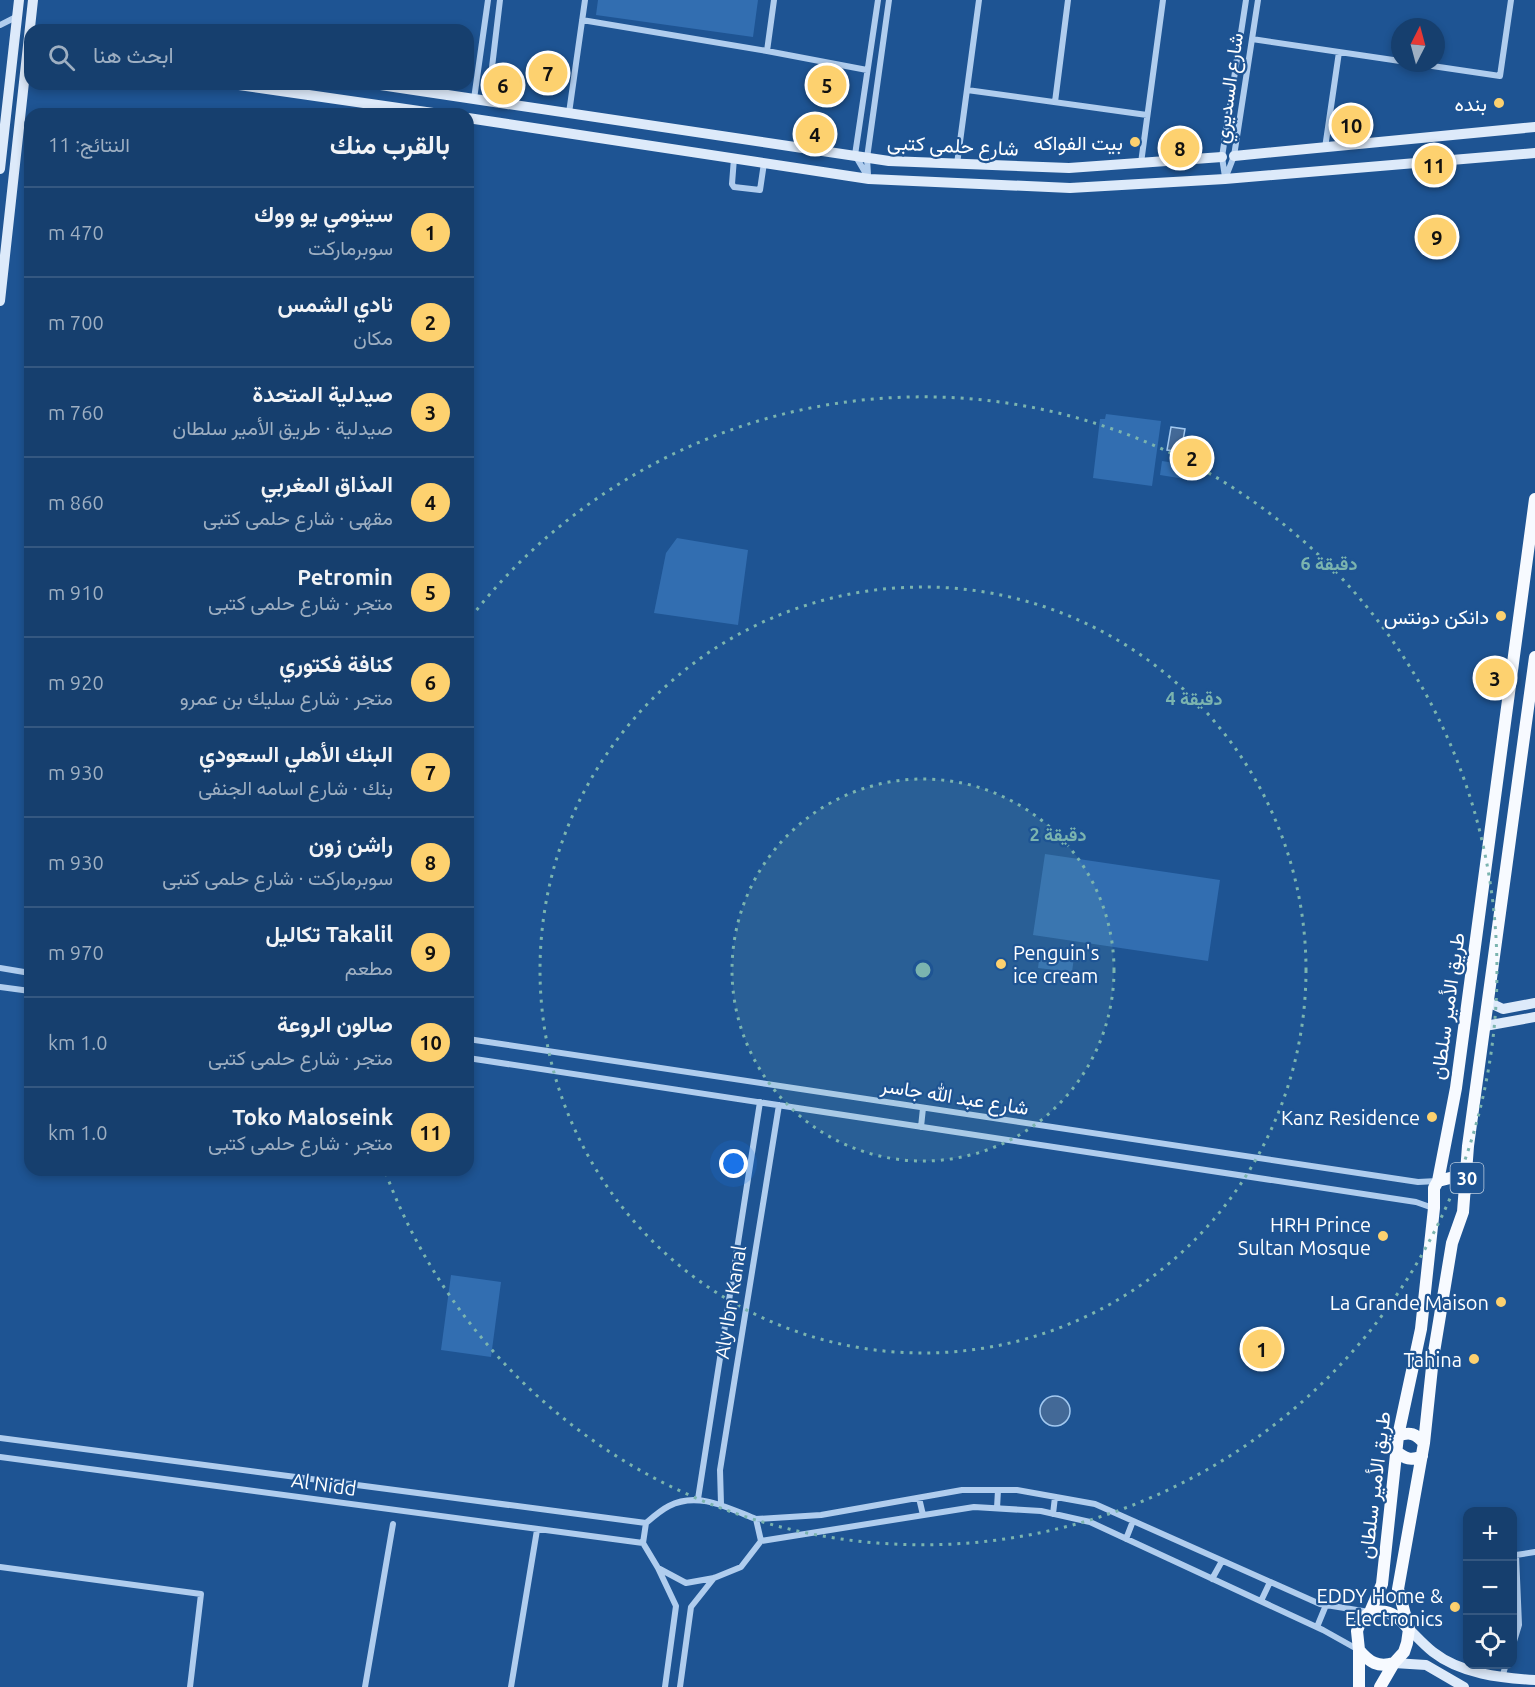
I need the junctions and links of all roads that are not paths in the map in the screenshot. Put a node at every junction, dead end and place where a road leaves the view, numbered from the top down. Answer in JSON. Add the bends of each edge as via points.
{"nodes":[{"id":1,"x":19,"y":0,"type":"edge"},
{"id":2,"x":33,"y":0,"type":"edge"},
{"id":3,"x":488,"y":0,"type":"edge"},
{"id":4,"x":500,"y":0,"type":"edge"},
{"id":5,"x":585,"y":0,"type":"edge"},
{"id":6,"x":774,"y":0,"type":"edge"},
{"id":7,"x":868,"y":0,"type":"edge"},
{"id":8,"x":889,"y":0,"type":"edge"},
{"id":9,"x":979,"y":0,"type":"edge"},
{"id":10,"x":1068,"y":0,"type":"edge"},
{"id":11,"x":1163,"y":0,"type":"edge"},
{"id":12,"x":1246,"y":0,"type":"edge"},
{"id":13,"x":1258,"y":0,"type":"edge"},
{"id":14,"x":1511,"y":0,"type":"edge"},
{"id":15,"x":878,"y":1,"type":"edge"},
{"id":16,"x":18,"y":16,"type":"junction"},
{"id":17,"x":582,"y":20,"type":"junction"},
{"id":18,"x":31,"y":24,"type":"edge"},
{"id":19,"x":0,"y":25,"type":"edge"},
{"id":20,"x":1252,"y":39,"type":"junction"},
{"id":21,"x":767,"y":51,"type":"junction"},
{"id":22,"x":1339,"y":52,"type":"junction"},
{"id":23,"x":1391,"y":60,"type":"edge"},
{"id":24,"x":1445,"y":68,"type":"edge"},
{"id":25,"x":867,"y":70,"type":"junction"},
{"id":26,"x":24,"y":90,"type":"edge"},
{"id":27,"x":274,"y":90,"type":"edge"},
{"id":28,"x":414,"y":90,"type":"edge"},
{"id":29,"x":967,"y":90,"type":"junction"},
{"id":30,"x":474,"y":99,"type":"junction"},
{"id":31,"x":488,"y":101,"type":"junction"},
{"id":32,"x":1055,"y":102,"type":"junction"},
{"id":33,"x":398,"y":108,"type":"edge"},
{"id":34,"x":569,"y":113,"type":"junction"},
{"id":35,"x":1148,"y":115,"type":"junction"},
{"id":36,"x":474,"y":119,"type":"edge"},
{"id":37,"x":1535,"y":127,"type":"edge"},
{"id":38,"x":2,"y":138,"type":"edge"},
{"id":39,"x":1325,"y":147,"type":"junction"},
{"id":40,"x":1535,"y":153,"type":"edge"},
{"id":41,"x":855,"y":155,"type":"junction"},
{"id":42,"x":1234,"y":156,"type":"junction"},
{"id":43,"x":1222,"y":157,"type":"junction"},
{"id":44,"x":734,"y":158,"type":"junction"},
{"id":45,"x":867,"y":158,"type":"junction"},
{"id":46,"x":764,"y":163,"type":"junction"},
{"id":47,"x":1141,"y":163,"type":"junction"},
{"id":48,"x":957,"y":164,"type":"junction"},
{"id":49,"x":0,"y":169,"type":"edge"},
{"id":50,"x":869,"y":179,"type":"junction"},
{"id":51,"x":1225,"y":179,"type":"junction"},
{"id":52,"x":0,"y":301,"type":"edge"},
{"id":53,"x":1535,"y":499,"type":"edge"},
{"id":54,"x":1534,"y":518,"type":"edge"},
{"id":55,"x":1535,"y":657,"type":"edge"},
{"id":56,"x":0,"y":968,"type":"edge"},
{"id":57,"x":24,"y":972,"type":"edge"},
{"id":58,"x":0,"y":987,"type":"edge"},
{"id":59,"x":24,"y":990,"type":"edge"},
{"id":60,"x":1488,"y":1002,"type":"junction"},
{"id":61,"x":1535,"y":1003,"type":"edge"},
{"id":62,"x":1535,"y":1017,"type":"edge"},
{"id":63,"x":1485,"y":1026,"type":"junction"},
{"id":64,"x":474,"y":1040,"type":"edge"},
{"id":65,"x":474,"y":1059,"type":"edge"},
{"id":66,"x":760,"y":1102,"type":"junction"},
{"id":67,"x":780,"y":1105,"type":"junction"},
{"id":68,"x":924,"y":1108,"type":"junction"},
{"id":69,"x":921,"y":1127,"type":"junction"},
{"id":70,"x":1438,"y":1181,"type":"junction"},
{"id":71,"x":1466,"y":1193,"type":"junction"},
{"id":72,"x":1434,"y":1208,"type":"junction"},
{"id":73,"x":1398,"y":1436,"type":"junction"},
{"id":74,"x":0,"y":1437,"type":"edge"},
{"id":75,"x":1424,"y":1443,"type":"junction"},
{"id":76,"x":1396,"y":1451,"type":"junction"},
{"id":77,"x":1422,"y":1456,"type":"junction"},
{"id":78,"x":0,"y":1457,"type":"edge"},
{"id":79,"x":998,"y":1490,"type":"junction"},
{"id":80,"x":1055,"y":1497,"type":"junction"},
{"id":81,"x":920,"y":1498,"type":"junction"},
{"id":82,"x":698,"y":1499,"type":"junction"},
{"id":83,"x":721,"y":1504,"type":"junction"},
{"id":84,"x":997,"y":1508,"type":"junction"},
{"id":85,"x":831,"y":1513,"type":"junction"},
{"id":86,"x":1053,"y":1514,"type":"junction"},
{"id":87,"x":922,"y":1515,"type":"junction"},
{"id":88,"x":756,"y":1519,"type":"junction"},
{"id":89,"x":1133,"y":1521,"type":"junction"},
{"id":90,"x":646,"y":1522,"type":"junction"},
{"id":91,"x":393,"y":1524,"type":"dead end"},
{"id":92,"x":833,"y":1529,"type":"junction"},
{"id":93,"x":537,"y":1530,"type":"junction"},
{"id":94,"x":1126,"y":1539,"type":"junction"},
{"id":95,"x":761,"y":1541,"type":"junction"},
{"id":96,"x":643,"y":1544,"type":"junction"},
{"id":97,"x":1535,"y":1552,"type":"edge"},
{"id":98,"x":1222,"y":1561,"type":"junction"},
{"id":99,"x":0,"y":1567,"type":"edge"},
{"id":100,"x":658,"y":1568,"type":"junction"},
{"id":101,"x":714,"y":1578,"type":"junction"},
{"id":102,"x":1212,"y":1579,"type":"junction"},
{"id":103,"x":1270,"y":1582,"type":"junction"},
{"id":104,"x":1261,"y":1601,"type":"junction"},
{"id":105,"x":1326,"y":1605,"type":"junction"},
{"id":106,"x":1370,"y":1612,"type":"junction"},
{"id":107,"x":1317,"y":1627,"type":"junction"},
{"id":108,"x":1409,"y":1629,"type":"junction"},
{"id":109,"x":1517,"y":1632,"type":"edge"},
{"id":110,"x":1359,"y":1650,"type":"junction"},
{"id":111,"x":1394,"y":1663,"type":"junction"},
{"id":112,"x":1505,"y":1669,"type":"edge"},
{"id":113,"x":1502,"y":1678,"type":"junction"},
{"id":114,"x":1535,"y":1680,"type":"edge"},
{"id":115,"x":190,"y":1687,"type":"edge"},
{"id":116,"x":365,"y":1687,"type":"edge"},
{"id":117,"x":511,"y":1687,"type":"edge"},
{"id":118,"x":665,"y":1687,"type":"edge"},
{"id":119,"x":680,"y":1687,"type":"edge"},
{"id":120,"x":1359,"y":1687,"type":"edge"},
{"id":121,"x":1380,"y":1687,"type":"edge"},
{"id":122,"x":1464,"y":1687,"type":"edge"}],
"edges":[{"from":1,"to":16,"type":"street"},
{"from":2,"to":18,"type":"street"},
{"from":3,"to":30,"type":"street"},
{"from":4,"to":31,"type":"street"},
{"from":5,"to":17,"type":"street"},
{"from":6,"to":21,"type":"street"},
{"from":7,"to":15,"type":"street"},
{"from":8,"to":45,"type":"street"},
{"from":9,"to":29,"type":"street"},
{"from":10,"to":32,"type":"street"},
{"from":11,"to":35,"type":"street"},
{"from":12,"to":43,"type":"street","name":"شارع السديري"},
{"from":13,"to":20,"type":"street","name":"شارع السديري"},
{"from":14,"to":24,"type":"street","via":[[1500,76]]},
{"from":15,"to":25,"type":"street"},
{"from":16,"to":19,"type":"street"},
{"from":16,"to":38,"type":"street"},
{"from":17,"to":21,"type":"street"},
{"from":17,"to":34,"type":"street"},
{"from":20,"to":22,"type":"street"},
{"from":20,"to":42,"type":"street","name":"شارع السديري"},
{"from":21,"to":25,"type":"street"},
{"from":22,"to":23,"type":"street"},
{"from":22,"to":39,"type":"street"},
{"from":25,"to":41,"type":"street"},
{"from":26,"to":52,"type":"street"},
{"from":27,"to":33,"type":"street"},
{"from":28,"to":30,"type":"street","name":"شارع حلمى كتبى"},
{"from":29,"to":32,"type":"street"},
{"from":29,"to":48,"type":"street"},
{"from":30,"to":31,"type":"street","name":"شارع حلمى كتبى"},
{"from":31,"to":34,"type":"street","name":"شارع حلمى كتبى"},
{"from":32,"to":35,"type":"street"},
{"from":34,"to":41,"type":"street","name":"شارع حلمى كتبى"},
{"from":35,"to":47,"type":"street"},
{"from":36,"to":44,"type":"street","name":"شارع حلمى كتبى"},
{"from":37,"to":39,"type":"street","name":"شارع حلمى كتبى"},
{"from":38,"to":49,"type":"street"},
{"from":39,"to":42,"type":"street","name":"شارع حلمى كتبى"},
{"from":40,"to":51,"type":"street","name":"شارع حلمى كتبى"},
{"from":41,"to":45,"type":"street","name":"شارع حلمى كتبى"},
{"from":41,"to":50,"type":"street"},
{"from":42,"to":43,"type":"street","name":"شارع حلمى كتبى"},
{"from":42,"to":51,"type":"street","name":"شارع السديري"},
{"from":43,"to":47,"type":"street","name":"شارع حلمى كتبى"},
{"from":43,"to":51,"type":"street","name":"شارع السديري"},
{"from":44,"to":46,"type":"street","name":"شارع حلمى كتبى"},
{"from":44,"to":46,"type":"street","via":[[734,187],[760,190]]},
{"from":45,"to":48,"type":"street","name":"شارع حلمى كتبى"},
{"from":45,"to":50,"type":"street"},
{"from":46,"to":50,"type":"street","name":"شارع حلمى كتبى"},
{"from":47,"to":48,"type":"street","name":"شارع حلمى كتبى","via":[[1070,168]]},
{"from":50,"to":51,"type":"street","name":"شارع حلمى كتبى","via":[[1070,188]]},
{"from":53,"to":54,"type":"main road","name":"طريق الأمير سلطان","number":"30"},
{"from":54,"to":70,"type":"main road","name":"طريق الأمير سلطان","number":"30","via":[[1456,1088]]},
{"from":55,"to":60,"type":"main road","name":"طريق الأمير سلطان","number":"30","via":[[1529,732]]},
{"from":56,"to":57,"type":"street"},
{"from":58,"to":59,"type":"street"},
{"from":60,"to":61,"type":"street","via":[[1503,1009]]},
{"from":60,"to":63,"type":"main road","name":"طريق الأمير سلطان","number":"30"},
{"from":62,"to":63,"type":"street"},
{"from":63,"to":71,"type":"main road","name":"طريق الأمير سلطان","number":"30","via":[[1468,1146]]},
{"from":64,"to":68,"type":"street","name":"شارع عبد الله جاسر"},
{"from":65,"to":66,"type":"street","name":"شارع عبد الله جاسر"},
{"from":66,"to":67,"type":"street","name":"شارع عبد الله جاسر"},
{"from":66,"to":82,"type":"street"},
{"from":67,"to":69,"type":"street","name":"شارع عبد الله جاسر"},
{"from":67,"to":83,"type":"street","name":"Aly Ibn Kanal","via":[[720,1470]]},
{"from":68,"to":69,"type":"street"},
{"from":68,"to":70,"type":"street","name":"شارع عبد الله جاسر","via":[[1418,1182]]},
{"from":69,"to":72,"type":"street","name":"شارع عبد الله جاسر","via":[[1416,1202]]},
{"from":70,"to":71,"type":"main road","via":[[1459,1180]]},
{"from":70,"to":72,"type":"main road","name":"طريق الأمير سلطان","number":"30"},
{"from":71,"to":75,"type":"main road","name":"طريق الأمير سلطان","number":"30","via":[[1452,1243]]},
{"from":72,"to":73,"type":"main road","name":"طريق الأمير سلطان","number":"30","via":[[1421,1329]]},
{"from":73,"to":75,"type":"main road","via":[[1417,1435]]},
{"from":73,"to":76,"type":"main road","name":"طريق الأمير سلطان","number":"30"},
{"from":74,"to":90,"type":"street"},
{"from":75,"to":77,"type":"main road","name":"طريق الأمير سلطان","number":"30"},
{"from":76,"to":77,"type":"main road","via":[[1413,1460]]},
{"from":76,"to":106,"type":"main road","name":"طريق الأمير سلطان","number":"30","via":[[1382,1584]]},
{"from":77,"to":108,"type":"main road","name":"طريق الأمير سلطان","number":"30","via":[[1398,1589]]},
{"from":78,"to":93,"type":"street","name":"Al Nidd"},
{"from":79,"to":80,"type":"street"},
{"from":79,"to":81,"type":"street","via":[[962,1490]]},
{"from":79,"to":84,"type":"street"},
{"from":80,"to":86,"type":"street"},
{"from":80,"to":89,"type":"street","via":[[1095,1504]]},
{"from":81,"to":85,"type":"street"},
{"from":81,"to":87,"type":"street"},
{"from":82,"to":83,"type":"street"},
{"from":82,"to":90,"type":"street","via":[[670,1505]]},
{"from":83,"to":88,"type":"street"},
{"from":84,"to":86,"type":"street"},
{"from":84,"to":87,"type":"street","via":[[974,1507]]},
{"from":85,"to":88,"type":"street"},
{"from":85,"to":92,"type":"street"},
{"from":86,"to":94,"type":"street","via":[[1090,1522]]},
{"from":87,"to":92,"type":"street"},
{"from":88,"to":95,"type":"street"},
{"from":89,"to":94,"type":"street"},
{"from":89,"to":98,"type":"street"},
{"from":90,"to":96,"type":"street"},
{"from":91,"to":116,"type":"street"},
{"from":92,"to":95,"type":"street"},
{"from":93,"to":96,"type":"street","name":"Al Nidd"},
{"from":93,"to":117,"type":"street"},
{"from":94,"to":102,"type":"street"},
{"from":95,"to":101,"type":"street","via":[[741,1568]]},
{"from":96,"to":100,"type":"street"},
{"from":97,"to":109,"type":"street","via":[[1516,1555]]},
{"from":98,"to":102,"type":"street"},
{"from":98,"to":103,"type":"street"},
{"from":99,"to":115,"type":"street","via":[[201,1594]]},
{"from":100,"to":101,"type":"street","via":[[686,1583]]},
{"from":100,"to":118,"type":"street","via":[[676,1606]]},
{"from":101,"to":119,"type":"street","via":[[691,1607]]},
{"from":102,"to":104,"type":"street"},
{"from":103,"to":104,"type":"street"},
{"from":103,"to":105,"type":"street"},
{"from":104,"to":107,"type":"street"},
{"from":105,"to":106,"type":"street"},
{"from":105,"to":107,"type":"street"},
{"from":106,"to":108,"type":"main road","via":[[1389,1612]]},
{"from":106,"to":110,"type":"main road","name":"طريق الأمير سلطان","number":"30","via":[[1357,1631]]},
{"from":107,"to":110,"type":"street"},
{"from":108,"to":111,"type":"main road","via":[[1404,1652]]},
{"from":108,"to":113,"type":"street","via":[[1434,1653],[1461,1668]]},
{"from":110,"to":111,"type":"main road","via":[[1372,1663]]},
{"from":110,"to":120,"type":"main road","name":"طريق الأمير سلطان","number":"30"},
{"from":111,"to":121,"type":"main road"},
{"from":111,"to":122,"type":"street","via":[[1426,1665]]},
{"from":112,"to":113,"type":"street"},
{"from":113,"to":114,"type":"street"}]}
